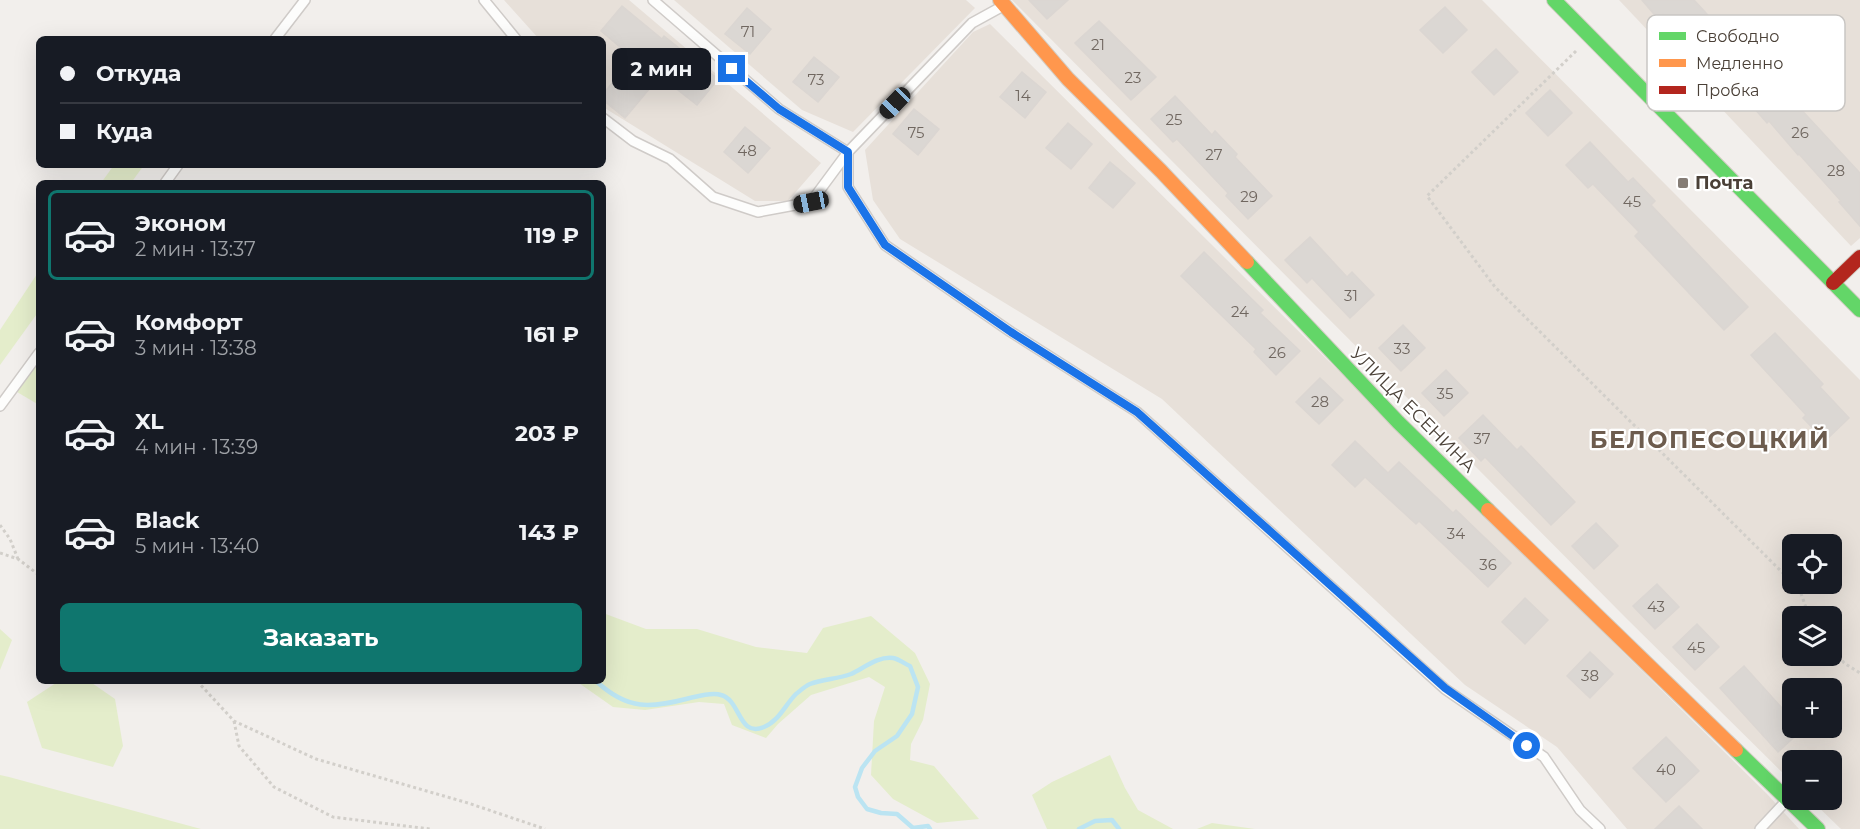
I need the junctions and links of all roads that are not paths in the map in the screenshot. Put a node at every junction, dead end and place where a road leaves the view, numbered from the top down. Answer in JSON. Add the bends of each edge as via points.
{"nodes":[{"id":1,"x":305,"y":0,"type":"edge"},
{"id":2,"x":484,"y":0,"type":"edge"},
{"id":3,"x":653,"y":0,"type":"edge"},
{"id":4,"x":1554,"y":0,"type":"edge"},
{"id":5,"x":1003,"y":3,"type":"edge"},
{"id":6,"x":277,"y":36,"type":"edge"},
{"id":7,"x":514,"y":36,"type":"edge"},
{"id":8,"x":1647,"y":95,"type":"edge"},
{"id":9,"x":1663,"y":111,"type":"edge"},
{"id":10,"x":606,"y":120,"type":"edge"},
{"id":11,"x":848,"y":152,"type":"junction"},
{"id":12,"x":1860,"y":257,"type":"edge"},
{"id":13,"x":1833,"y":283,"type":"junction"},
{"id":14,"x":1860,"y":310,"type":"edge"},
{"id":15,"x":36,"y":357,"type":"edge"},
{"id":16,"x":0,"y":406,"type":"edge"},
{"id":17,"x":1782,"y":794,"type":"edge"},
{"id":18,"x":1782,"y":805,"type":"edge"},
{"id":19,"x":1798,"y":810,"type":"edge"},
{"id":20,"x":1600,"y":829,"type":"edge"},
{"id":21,"x":1760,"y":829,"type":"edge"},
{"id":22,"x":1818,"y":829,"type":"edge"}],
"edges":[{"from":1,"to":6,"type":"lane"},
{"from":2,"to":7,"type":"lane"},
{"from":3,"to":11,"type":"lane","via":[[779,109]]},
{"from":4,"to":8,"type":"street"},
{"from":5,"to":11,"type":"lane","via":[[972,23]]},
{"from":5,"to":17,"type":"street","name":"УЛИЦА ЕСЕНИНА","via":[[1068,79],[1398,422]]},
{"from":9,"to":13,"type":"street"},
{"from":10,"to":11,"type":"lane","via":[[633,141],[670,159],[712,197],[758,212],[811,202]]},
{"from":11,"to":20,"type":"lane","via":[[848,187],[885,245],[1137,412],[1445,688],[1544,757],[1580,810]]},
{"from":12,"to":13,"type":"street"},
{"from":13,"to":14,"type":"street"},
{"from":15,"to":16,"type":"lane"},
{"from":18,"to":21,"type":"lane"},
{"from":19,"to":22,"type":"street","name":"УЛИЦА ЕСЕНИНА"}]}
